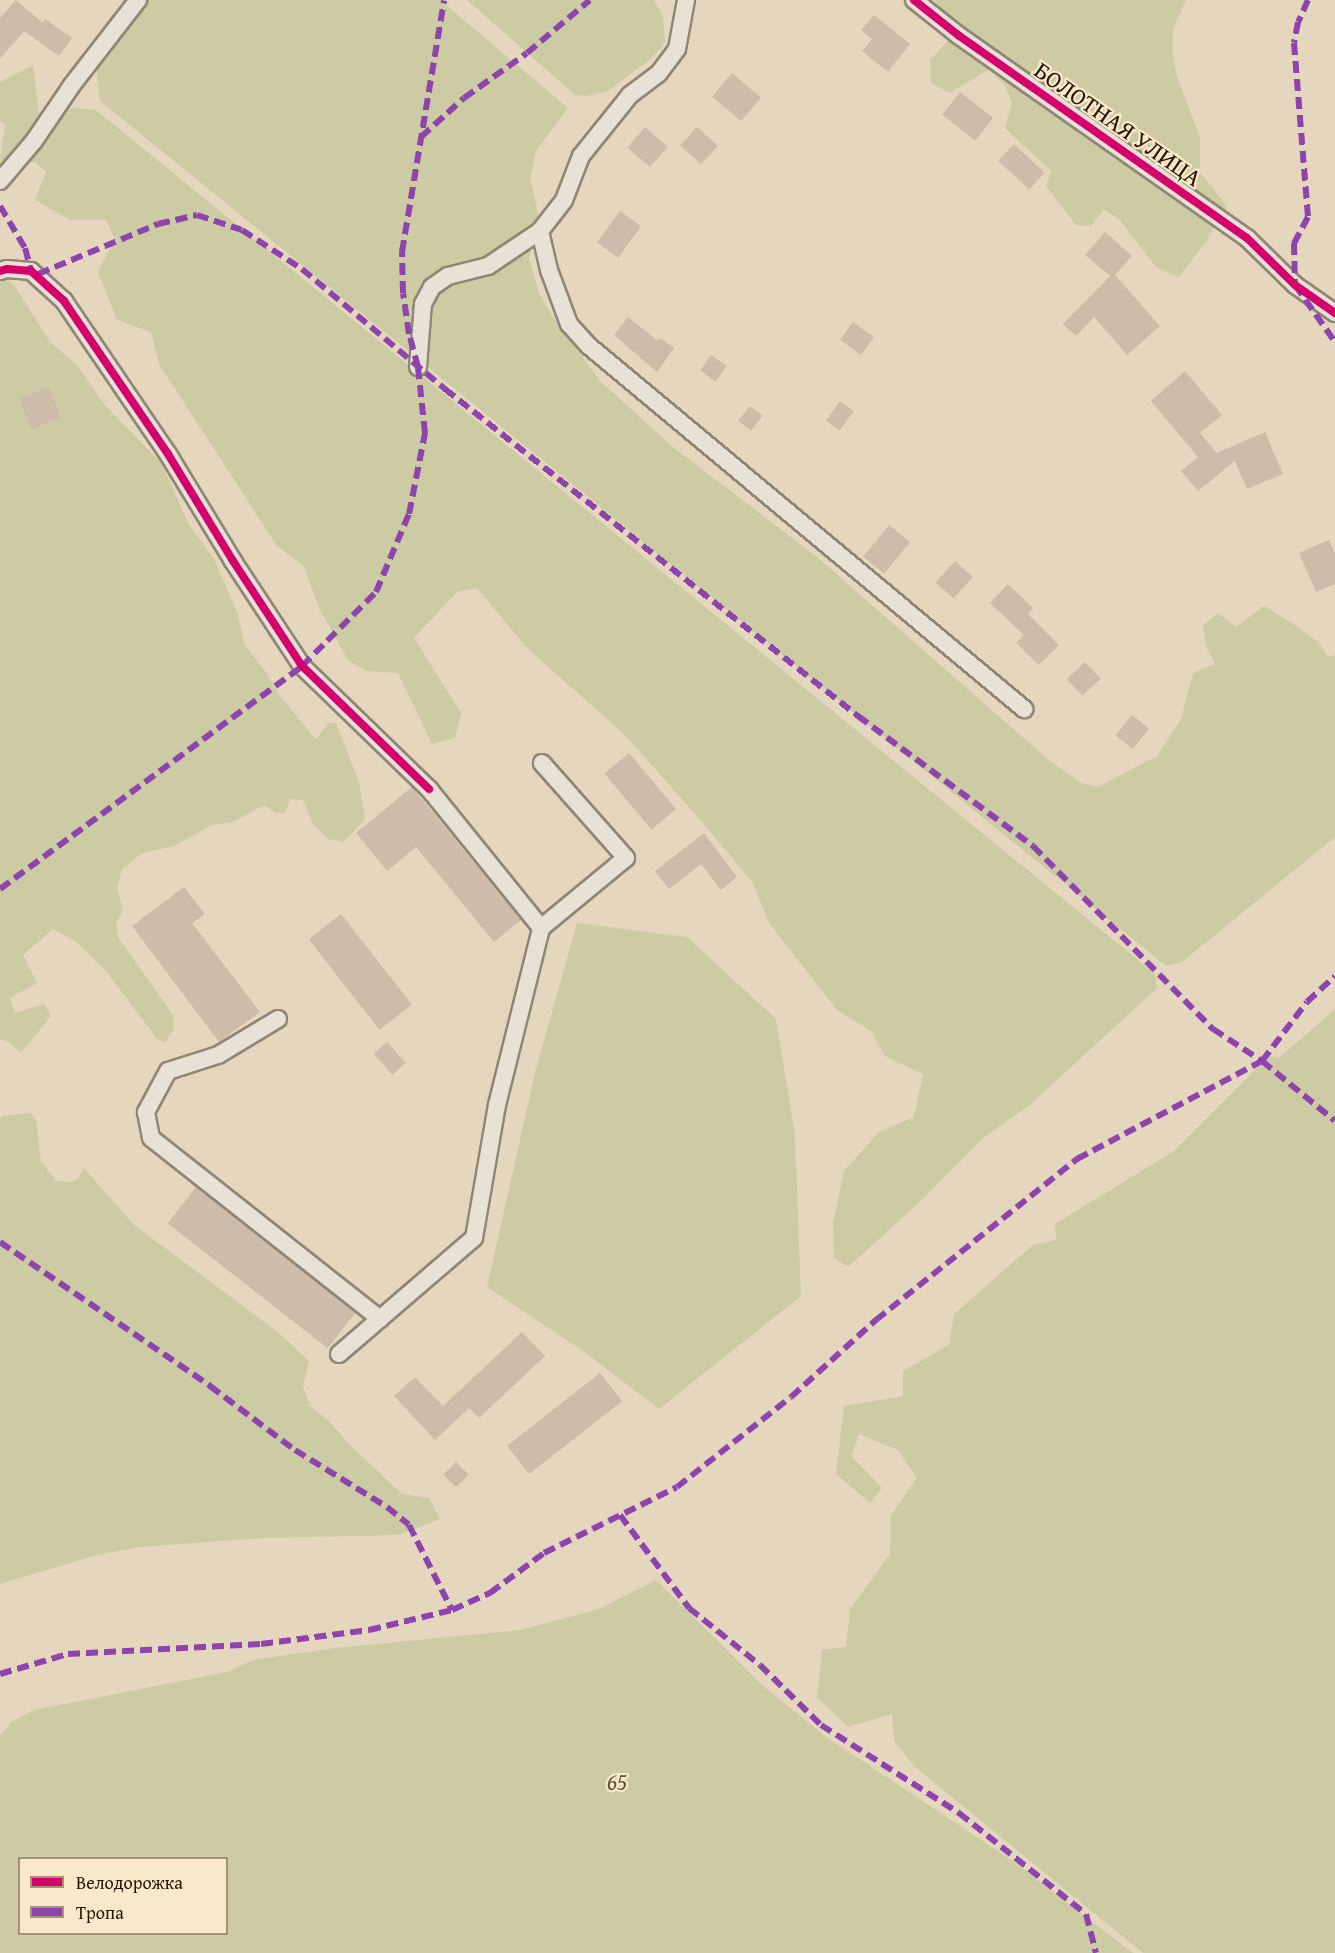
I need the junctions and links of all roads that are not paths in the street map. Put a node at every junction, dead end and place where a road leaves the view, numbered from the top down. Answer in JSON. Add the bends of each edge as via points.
{"nodes":[{"id":1,"x":138,"y":0,"type":"edge"},
{"id":2,"x":686,"y":0,"type":"edge"},
{"id":3,"x":914,"y":0,"type":"edge"},
{"id":4,"x":0,"y":181,"type":"edge"},
{"id":5,"x":540,"y":231,"type":"junction"},
{"id":6,"x":0,"y":271,"type":"edge"},
{"id":7,"x":1335,"y":313,"type":"edge"},
{"id":8,"x":418,"y":367,"type":"dead end"},
{"id":9,"x":1024,"y":709,"type":"dead end"},
{"id":10,"x":542,"y":763,"type":"dead end"},
{"id":11,"x":541,"y":928,"type":"junction"},
{"id":12,"x":278,"y":1019,"type":"dead end"},
{"id":13,"x":380,"y":1319,"type":"junction"},
{"id":14,"x":339,"y":1354,"type":"dead end"}],
"edges":[{"from":1,"to":4,"type":"street"},
{"from":2,"to":5,"type":"street","via":[[677,49],[659,73],[630,95],[581,156],[564,200]]},
{"from":3,"to":7,"type":"street","name":"БОЛОТНАЯ УЛИЦА","via":[[1247,238],[1295,285]]},
{"from":5,"to":8,"type":"street","via":[[488,266],[448,276],[432,286],[423,304]]},
{"from":5,"to":9,"type":"street","via":[[549,270],[569,324],[589,346]]},
{"from":6,"to":11,"type":"street","via":[[31,271],[64,301],[168,454],[302,666],[429,789]]},
{"from":10,"to":11,"type":"street","via":[[626,858]]},
{"from":11,"to":13,"type":"street","via":[[497,1105],[474,1238]]},
{"from":12,"to":13,"type":"street","via":[[218,1055],[168,1071],[146,1112],[151,1138]]},
{"from":13,"to":14,"type":"street"}]}
